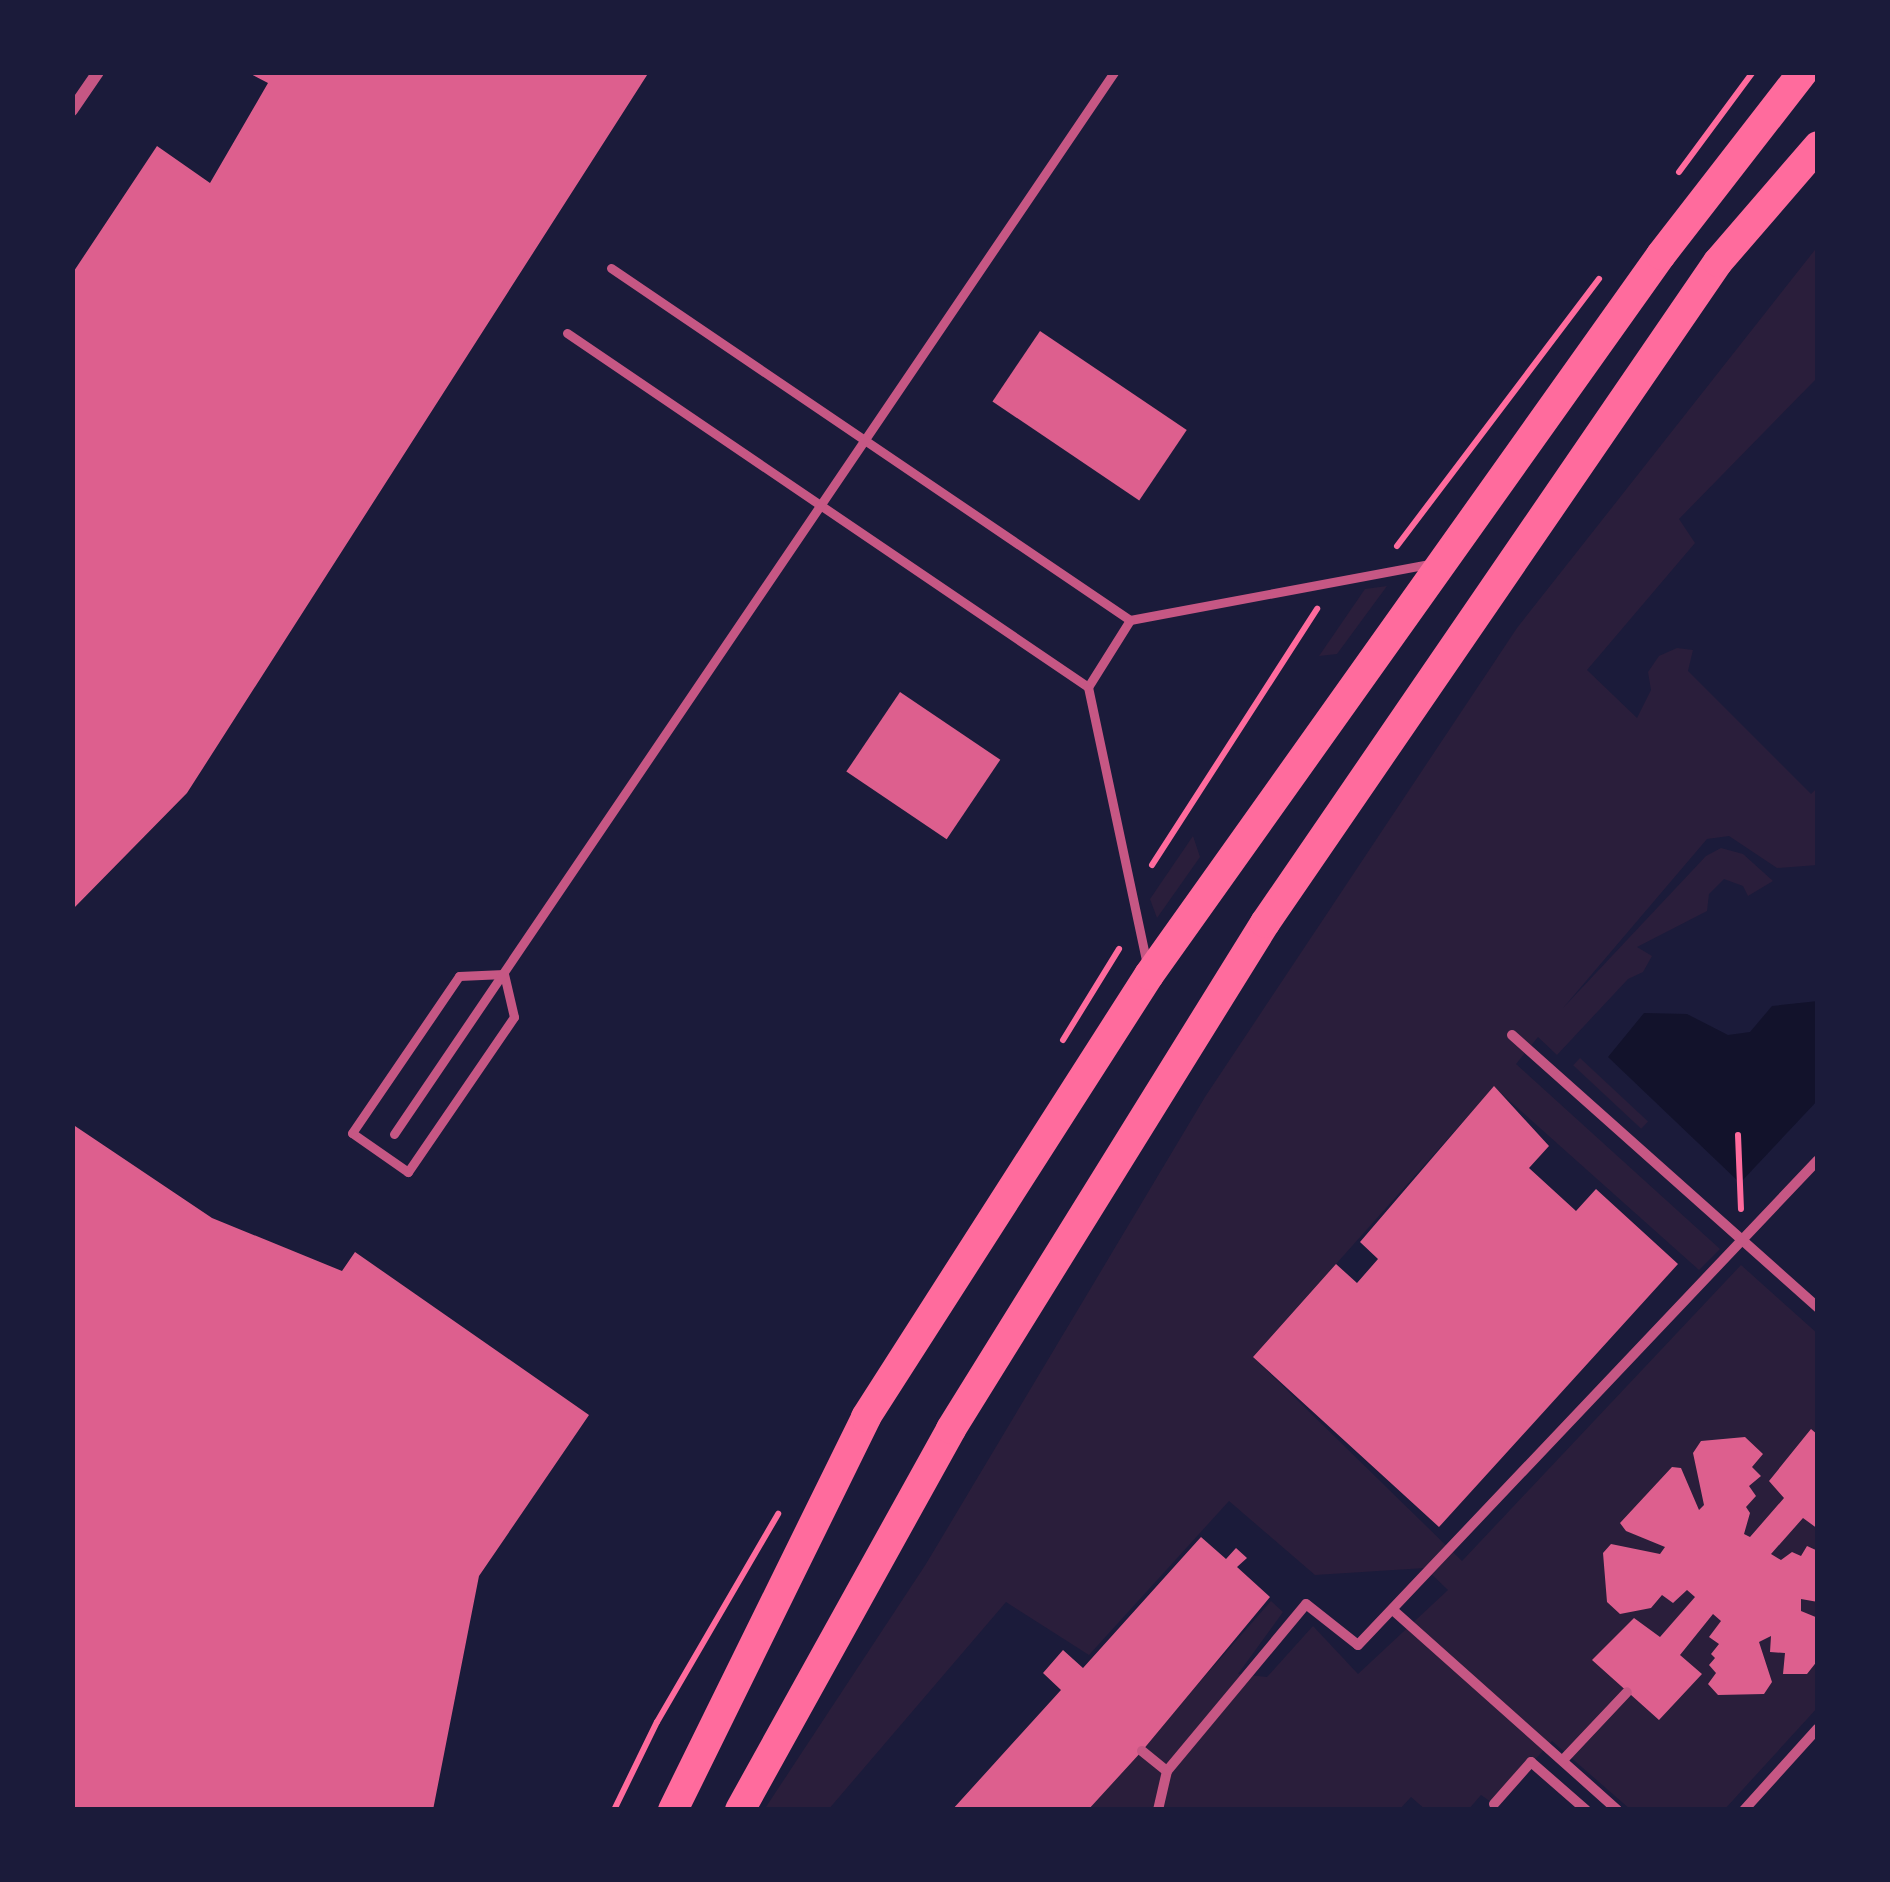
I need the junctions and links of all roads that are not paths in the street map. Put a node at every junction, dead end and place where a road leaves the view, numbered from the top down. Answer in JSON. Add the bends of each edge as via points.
{"nodes":[{"id":1,"x":98,"y":72,"type":"edge"},
{"id":2,"x":1114,"y":72,"type":"edge"},
{"id":3,"x":1803,"y":72,"type":"edge"},
{"id":4,"x":72,"y":110,"type":"edge"},
{"id":5,"x":1818,"y":146,"type":"edge"},
{"id":6,"x":611,"y":268,"type":"dead end"},
{"id":7,"x":567,"y":333,"type":"dead end"},
{"id":8,"x":866,"y":440,"type":"junction"},
{"id":9,"x":821,"y":506,"type":"junction"},
{"id":10,"x":1443,"y":561,"type":"junction"},
{"id":11,"x":1130,"y":620,"type":"junction"},
{"id":12,"x":1088,"y":687,"type":"junction"},
{"id":13,"x":504,"y":974,"type":"junction"},
{"id":14,"x":1149,"y":975,"type":"junction"},
{"id":15,"x":1512,"y":1035,"type":"dead end"},
{"id":16,"x":394,"y":1134,"type":"dead end"},
{"id":17,"x":1818,"y":1160,"type":"edge"},
{"id":18,"x":1742,"y":1240,"type":"junction"},
{"id":19,"x":1818,"y":1309,"type":"edge"},
{"id":20,"x":1394,"y":1611,"type":"junction"},
{"id":21,"x":1627,"y":1691,"type":"dead end"},
{"id":22,"x":1818,"y":1728,"type":"edge"},
{"id":23,"x":1142,"y":1751,"type":"dead end"},
{"id":24,"x":1563,"y":1760,"type":"junction"},
{"id":25,"x":1167,"y":1771,"type":"junction"},
{"id":26,"x":1495,"y":1804,"type":"dead end"},
{"id":27,"x":673,"y":1810,"type":"edge"},
{"id":28,"x":740,"y":1810,"type":"edge"},
{"id":29,"x":1158,"y":1810,"type":"edge"},
{"id":30,"x":1586,"y":1810,"type":"edge"},
{"id":31,"x":1617,"y":1810,"type":"edge"},
{"id":32,"x":1744,"y":1810,"type":"edge"}],
"edges":[{"from":1,"to":4,"type":"street"},
{"from":2,"to":8,"type":"lane"},
{"from":3,"to":10,"type":"main road"},
{"from":5,"to":28,"type":"main road","via":[[1718,262],[1264,922],[950,1430]]},
{"from":6,"to":8,"type":"lane"},
{"from":7,"to":9,"type":"lane"},
{"from":8,"to":9,"type":"lane"},
{"from":8,"to":11,"type":"lane"},
{"from":9,"to":12,"type":"lane"},
{"from":9,"to":13,"type":"lane"},
{"from":10,"to":11,"type":"lane"},
{"from":10,"to":14,"type":"main road"},
{"from":11,"to":12,"type":"lane"},
{"from":12,"to":14,"type":"lane"},
{"from":13,"to":13,"type":"lane","via":[[459,976],[352,1133],[408,1172],[514,1017]]},
{"from":13,"to":16,"type":"lane"},
{"from":14,"to":27,"type":"main road","via":[[866,1417]]},
{"from":15,"to":18,"type":"street"},
{"from":17,"to":18,"type":"street"},
{"from":18,"to":19,"type":"street"},
{"from":18,"to":20,"type":"street"},
{"from":20,"to":24,"type":"street"},
{"from":20,"to":25,"type":"street","via":[[1358,1645],[1306,1604]]},
{"from":21,"to":24,"type":"street"},
{"from":22,"to":32,"type":"street"},
{"from":23,"to":25,"type":"street"},
{"from":24,"to":31,"type":"street"},
{"from":25,"to":29,"type":"street"},
{"from":26,"to":30,"type":"street","via":[[1531,1762]]}]}
